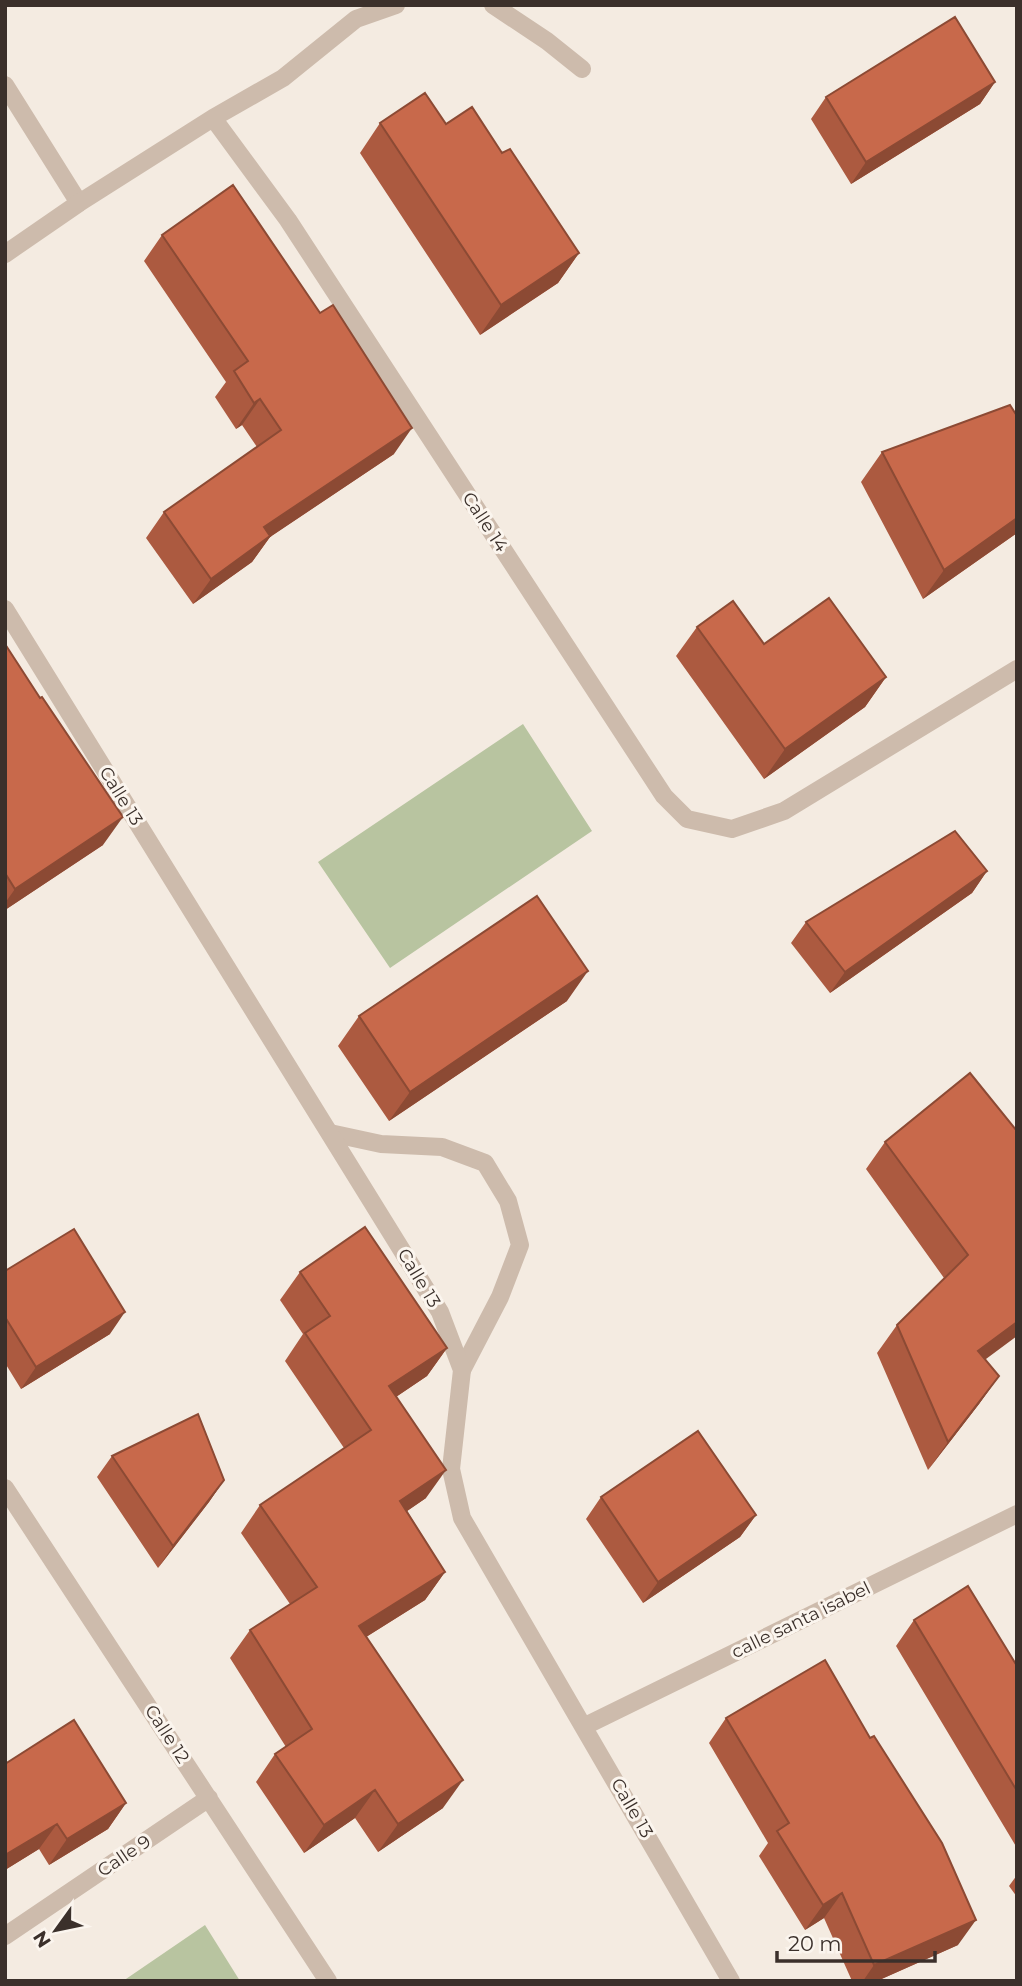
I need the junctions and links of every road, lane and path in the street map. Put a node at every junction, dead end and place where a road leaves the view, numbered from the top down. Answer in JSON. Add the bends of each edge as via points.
{"nodes":[{"id":1,"x":396,"y":5,"type":"edge"},
{"id":2,"x":493,"y":5,"type":"edge"},
{"id":3,"x":582,"y":69,"type":"dead end"},
{"id":4,"x":5,"y":85,"type":"edge"},
{"id":5,"x":213,"y":118,"type":"junction"},
{"id":6,"x":79,"y":203,"type":"junction"},
{"id":7,"x":5,"y":254,"type":"edge"},
{"id":8,"x":5,"y":609,"type":"edge"},
{"id":9,"x":1017,"y":669,"type":"edge"},
{"id":10,"x":330,"y":1133,"type":"junction"},
{"id":11,"x":462,"y":1370,"type":"junction"},
{"id":12,"x":5,"y":1488,"type":"edge"},
{"id":13,"x":1017,"y":1514,"type":"edge"},
{"id":14,"x":585,"y":1726,"type":"junction"},
{"id":15,"x":209,"y":1798,"type":"junction"},
{"id":16,"x":5,"y":1936,"type":"edge"},
{"id":17,"x":328,"y":1981,"type":"edge"},
{"id":18,"x":731,"y":1981,"type":"edge"}],
"edges":[{"from":1,"to":5,"type":"street","via":[[356,19],[283,78]]},
{"from":2,"to":3,"type":"street"},
{"from":4,"to":6,"type":"street"},
{"from":5,"to":6,"type":"street"},
{"from":5,"to":9,"type":"street","name":"Calle 14","via":[[288,220],[664,796],[687,819],[732,829],[784,811]]},
{"from":6,"to":7,"type":"street"},
{"from":8,"to":10,"type":"street","name":"Calle 13"},
{"from":10,"to":11,"type":"street","name":"Calle 13","via":[[440,1312]]},
{"from":10,"to":11,"type":"street","via":[[381,1144],[442,1147],[485,1163],[508,1201],[520,1245],[500,1297]]},
{"from":11,"to":14,"type":"street","name":"Calle 13","via":[[451,1469],[462,1518]]},
{"from":12,"to":15,"type":"street","name":"Calle 12"},
{"from":13,"to":14,"type":"street","name":"calle santa isabel"},
{"from":14,"to":18,"type":"street","name":"Calle 13"},
{"from":15,"to":16,"type":"street","name":"Calle 9"},
{"from":15,"to":17,"type":"street","name":"Calle 12"}]}
